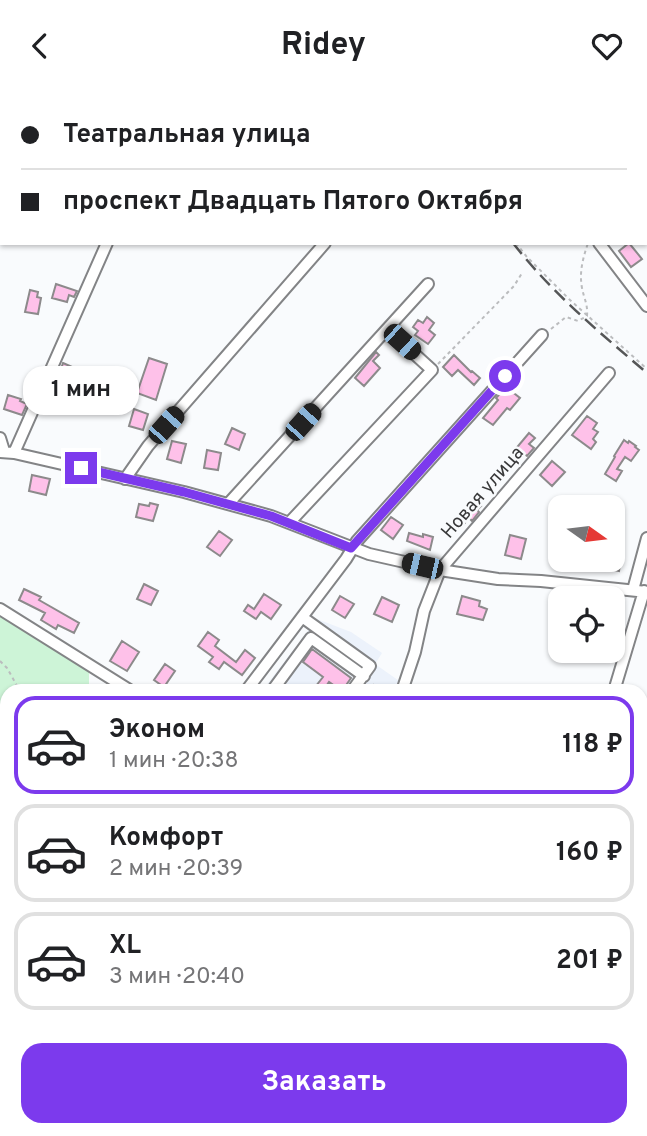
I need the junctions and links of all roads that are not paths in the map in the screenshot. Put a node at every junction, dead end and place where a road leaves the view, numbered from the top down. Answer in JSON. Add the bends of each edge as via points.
{"nodes":[{"id":1,"x":106,"y":245,"type":"edge"},
{"id":2,"x":324,"y":245,"type":"edge"},
{"id":3,"x":601,"y":245,"type":"edge"},
{"id":4,"x":428,"y":284,"type":"dead end"},
{"id":5,"x":647,"y":306,"type":"edge"},
{"id":6,"x":387,"y":329,"type":"junction"},
{"id":7,"x":542,"y":335,"type":"road end"},
{"id":8,"x":609,"y":373,"type":"dead end"},
{"id":9,"x":0,"y":438,"type":"edge"},
{"id":10,"x":6,"y":452,"type":"edge"},
{"id":11,"x":125,"y":479,"type":"junction"},
{"id":12,"x":228,"y":504,"type":"junction"},
{"id":13,"x":289,"y":523,"type":"junction"},
{"id":14,"x":647,"y":538,"type":"edge"},
{"id":15,"x":351,"y":548,"type":"junction"},
{"id":16,"x":440,"y":570,"type":"junction"},
{"id":17,"x":641,"y":591,"type":"edge"},
{"id":18,"x":0,"y":609,"type":"edge"},
{"id":19,"x":302,"y":617,"type":"junction"},
{"id":20,"x":364,"y":676,"type":"junction"},
{"id":21,"x":120,"y":684,"type":"edge"},
{"id":22,"x":251,"y":684,"type":"edge"},
{"id":23,"x":277,"y":684,"type":"edge"},
{"id":24,"x":358,"y":684,"type":"edge"},
{"id":25,"x":404,"y":684,"type":"edge"},
{"id":26,"x":616,"y":684,"type":"edge"}],
"edges":[{"from":1,"to":10,"type":"street"},
{"from":2,"to":11,"type":"street","via":[[148,446]]},
{"from":3,"to":5,"type":"street"},
{"from":4,"to":6,"type":"street"},
{"from":6,"to":12,"type":"street"},
{"from":6,"to":13,"type":"street","via":[[432,370]]},
{"from":7,"to":15,"type":"street"},
{"from":8,"to":16,"type":"street","name":"Новая улица"},
{"from":9,"to":10,"type":"street"},
{"from":10,"to":11,"type":"street"},
{"from":11,"to":12,"type":"street"},
{"from":12,"to":13,"type":"street"},
{"from":13,"to":15,"type":"street"},
{"from":14,"to":17,"type":"street"},
{"from":15,"to":16,"type":"street"},
{"from":15,"to":19,"type":"street"},
{"from":16,"to":17,"type":"street"},
{"from":16,"to":25,"type":"street","name":"Новая улица"},
{"from":17,"to":26,"type":"street"},
{"from":18,"to":21,"type":"street"},
{"from":19,"to":20,"type":"street","via":[[370,666]]},
{"from":19,"to":22,"type":"street"},
{"from":20,"to":23,"type":"street","via":[[311,638]]},
{"from":20,"to":24,"type":"street"}]}
